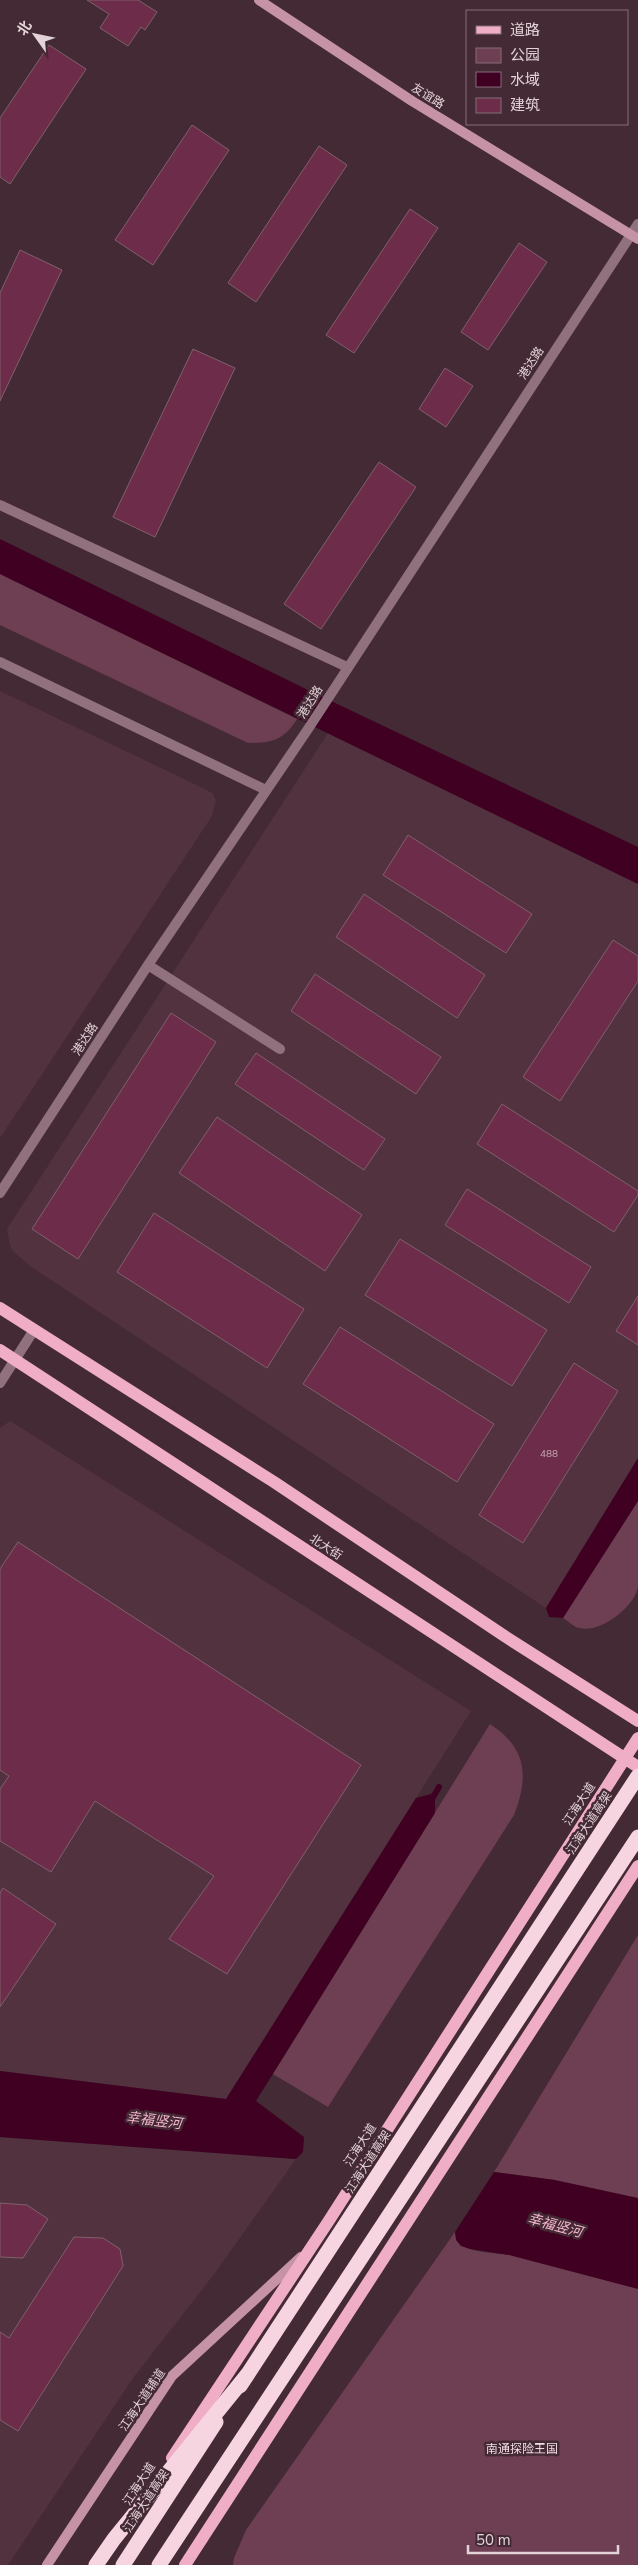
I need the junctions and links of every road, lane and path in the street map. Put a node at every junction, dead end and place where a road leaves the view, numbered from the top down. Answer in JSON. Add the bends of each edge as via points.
{"nodes":[{"id":1,"x":259,"y":0,"type":"edge"},
{"id":2,"x":638,"y":224,"type":"edge"},
{"id":3,"x":635,"y":236,"type":"edge"},
{"id":4,"x":0,"y":505,"type":"edge"},
{"id":5,"x":0,"y":662,"type":"edge"},
{"id":6,"x":347,"y":667,"type":"junction"},
{"id":7,"x":266,"y":790,"type":"junction"},
{"id":8,"x":148,"y":965,"type":"junction"},
{"id":9,"x":280,"y":1049,"type":"dead end"},
{"id":10,"x":0,"y":1193,"type":"edge"},
{"id":11,"x":0,"y":1308,"type":"edge"},
{"id":12,"x":34,"y":1330,"type":"junction"},
{"id":13,"x":0,"y":1350,"type":"edge"},
{"id":14,"x":15,"y":1359,"type":"junction"},
{"id":15,"x":0,"y":1383,"type":"edge"},
{"id":16,"x":638,"y":1721,"type":"edge"},
{"id":17,"x":638,"y":1738,"type":"edge"},
{"id":18,"x":625,"y":1759,"type":"junction"},
{"id":19,"x":638,"y":1767,"type":"edge"},
{"id":20,"x":638,"y":1776,"type":"edge"},
{"id":21,"x":638,"y":1837,"type":"edge"},
{"id":22,"x":638,"y":1866,"type":"edge"},
{"id":23,"x":307,"y":2251,"type":"junction"},
{"id":24,"x":247,"y":2375,"type":"junction"},
{"id":25,"x":46,"y":2565,"type":"edge"},
{"id":26,"x":96,"y":2565,"type":"edge"},
{"id":27,"x":102,"y":2565,"type":"edge"},
{"id":28,"x":123,"y":2565,"type":"edge"},
{"id":29,"x":158,"y":2565,"type":"edge"},
{"id":30,"x":185,"y":2565,"type":"edge"}],
"edges":[{"from":1,"to":3,"type":"street","name":"友谊路","via":[[412,101]]},
{"from":2,"to":3,"type":"street","name":"港达路"},
{"from":3,"to":6,"type":"street","name":"港达路"},
{"from":4,"to":6,"type":"street"},
{"from":5,"to":7,"type":"street"},
{"from":6,"to":7,"type":"street","name":"港达路"},
{"from":7,"to":8,"type":"street","name":"港达路"},
{"from":8,"to":9,"type":"street"},
{"from":8,"to":10,"type":"street","name":"港达路"},
{"from":11,"to":12,"type":"main road","name":"北大街"},
{"from":12,"to":14,"type":"street"},
{"from":12,"to":16,"type":"main road","name":"北大街","via":[[274,1482]]},
{"from":13,"to":14,"type":"main road","name":"北大街"},
{"from":14,"to":15,"type":"street"},
{"from":14,"to":18,"type":"main road","name":"北大街"},
{"from":17,"to":18,"type":"main road","name":"江海大道"},
{"from":18,"to":19,"type":"main road","name":"北大街"},
{"from":18,"to":23,"type":"main road","name":"江海大道"},
{"from":20,"to":24,"type":"highway","name":"江海大道高架"},
{"from":21,"to":29,"type":"highway"},
{"from":22,"to":30,"type":"main road"},
{"from":23,"to":25,"type":"street","name":"江海大道辅道","via":[[172,2376]]},
{"from":23,"to":27,"type":"main road","name":"江海大道"},
{"from":24,"to":26,"type":"highway","bridge":true},
{"from":24,"to":28,"type":"highway","name":"江海大道高架","bridge":true}]}
